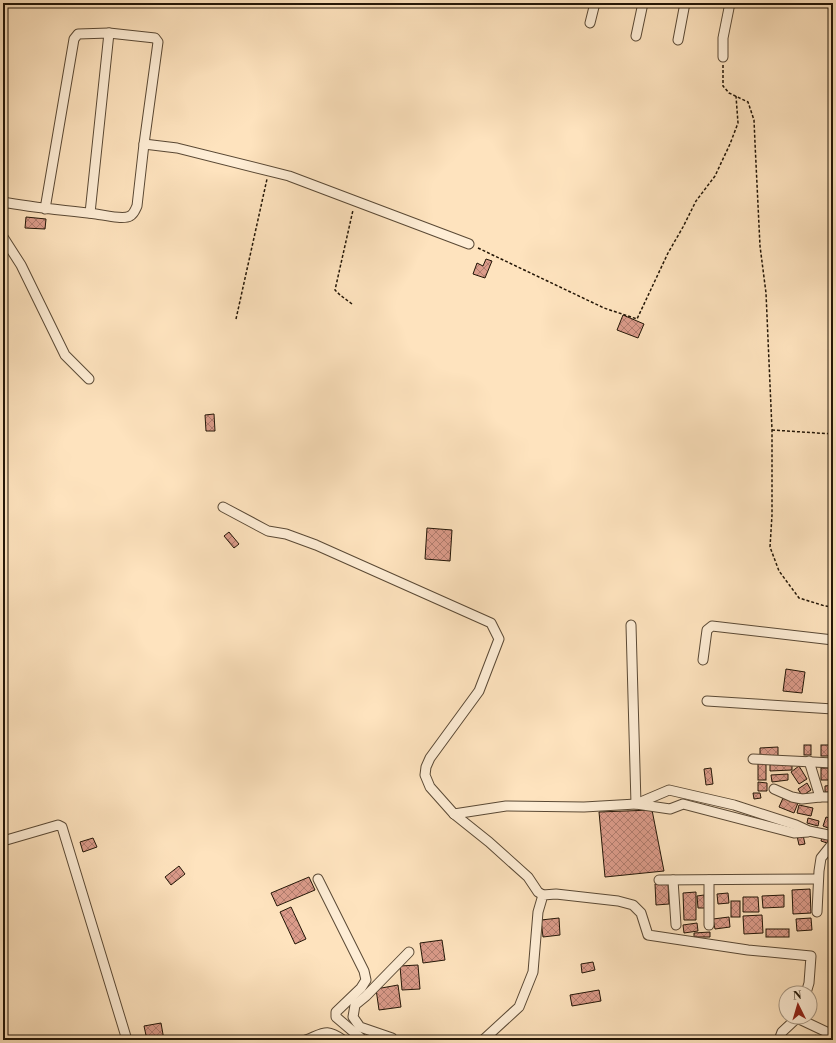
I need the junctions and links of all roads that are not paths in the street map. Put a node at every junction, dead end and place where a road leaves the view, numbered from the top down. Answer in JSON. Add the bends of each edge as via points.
{"nodes":[{"id":1,"x":595,"y":3,"type":"edge"},
{"id":2,"x":643,"y":3,"type":"edge"},
{"id":3,"x":685,"y":3,"type":"edge"},
{"id":4,"x":730,"y":3,"type":"edge"},
{"id":5,"x":590,"y":23,"type":"dead end"},
{"id":6,"x":109,"y":33,"type":"junction"},
{"id":7,"x":636,"y":36,"type":"dead end"},
{"id":8,"x":678,"y":40,"type":"dead end"},
{"id":9,"x":723,"y":57,"type":"road end"},
{"id":10,"x":144,"y":144,"type":"junction"},
{"id":11,"x":3,"y":202,"type":"edge"},
{"id":12,"x":45,"y":209,"type":"junction"},
{"id":13,"x":90,"y":213,"type":"junction"},
{"id":14,"x":3,"y":237,"type":"edge"},
{"id":15,"x":469,"y":244,"type":"road end"},
{"id":16,"x":89,"y":379,"type":"dead end"},
{"id":17,"x":223,"y":507,"type":"dead end"},
{"id":18,"x":631,"y":625,"type":"dead end"},
{"id":19,"x":833,"y":640,"type":"edge"},
{"id":20,"x":703,"y":660,"type":"dead end"},
{"id":21,"x":707,"y":701,"type":"dead end"},
{"id":22,"x":833,"y":709,"type":"edge"},
{"id":23,"x":753,"y":759,"type":"dead end"},
{"id":24,"x":809,"y":762,"type":"junction"},
{"id":25,"x":833,"y":763,"type":"edge"},
{"id":26,"x":774,"y":789,"type":"dead end"},
{"id":27,"x":820,"y":797,"type":"junction"},
{"id":28,"x":833,"y":797,"type":"edge"},
{"id":29,"x":636,"y":804,"type":"junction"},
{"id":30,"x":454,"y":814,"type":"junction"},
{"id":31,"x":809,"y":832,"type":"junction"},
{"id":32,"x":833,"y":836,"type":"edge"},
{"id":33,"x":3,"y":841,"type":"edge"},
{"id":34,"x":833,"y":843,"type":"edge"},
{"id":35,"x":318,"y":879,"type":"dead end"},
{"id":36,"x":818,"y":879,"type":"junction"},
{"id":37,"x":659,"y":880,"type":"dead end"},
{"id":38,"x":673,"y":880,"type":"junction"},
{"id":39,"x":709,"y":880,"type":"junction"},
{"id":40,"x":543,"y":896,"type":"junction"},
{"id":41,"x":817,"y":912,"type":"dead end"},
{"id":42,"x":676,"y":925,"type":"dead end"},
{"id":43,"x":709,"y":925,"type":"dead end"},
{"id":44,"x":409,"y":952,"type":"dead end"},
{"id":45,"x":808,"y":985,"type":"edge"},
{"id":46,"x":790,"y":1025,"type":"edge"},
{"id":47,"x":812,"y":1025,"type":"edge"},
{"id":48,"x":833,"y":1035,"type":"edge"},
{"id":49,"x":127,"y":1040,"type":"edge"},
{"id":50,"x":306,"y":1040,"type":"edge"},
{"id":51,"x":343,"y":1040,"type":"edge"},
{"id":52,"x":363,"y":1040,"type":"edge"},
{"id":53,"x":394,"y":1040,"type":"edge"},
{"id":54,"x":483,"y":1040,"type":"edge"},
{"id":55,"x":779,"y":1040,"type":"edge"}],
"edges":[{"from":1,"to":5,"type":"street"},
{"from":2,"to":7,"type":"street"},
{"from":3,"to":8,"type":"street"},
{"from":4,"to":9,"type":"street","via":[[723,38]]},
{"from":6,"to":10,"type":"street","via":[[155,38],[158,42]]},
{"from":6,"to":12,"type":"street","via":[[78,34],[74,39]]},
{"from":6,"to":13,"type":"street"},
{"from":10,"to":13,"type":"street","via":[[134,213],[126,217]]},
{"from":10,"to":15,"type":"street","via":[[177,148],[289,176]]},
{"from":11,"to":12,"type":"street"},
{"from":12,"to":13,"type":"street"},
{"from":14,"to":16,"type":"street","via":[[21,265],[65,356]]},
{"from":17,"to":30,"type":"street","via":[[268,531],[316,544],[491,623],[499,639],[479,692],[426,767],[425,775],[430,787]]},
{"from":18,"to":29,"type":"street"},
{"from":19,"to":20,"type":"street","via":[[712,626],[707,630]]},
{"from":21,"to":22,"type":"street"},
{"from":23,"to":24,"type":"street"},
{"from":24,"to":25,"type":"street"},
{"from":24,"to":27,"type":"street"},
{"from":26,"to":27,"type":"street","via":[[802,799]]},
{"from":27,"to":28,"type":"street"},
{"from":29,"to":30,"type":"street","via":[[584,807],[506,806]]},
{"from":29,"to":31,"type":"street","via":[[670,809],[683,804],[794,833]]},
{"from":29,"to":31,"type":"street","via":[[669,790],[734,805],[796,825]]},
{"from":30,"to":40,"type":"street","via":[[528,877]]},
{"from":31,"to":32,"type":"street"},
{"from":33,"to":49,"type":"street","via":[[58,825],[62,827]]},
{"from":34,"to":36,"type":"street","via":[[821,858]]},
{"from":35,"to":52,"type":"street","via":[[364,971],[366,980],[336,1012],[336,1017]]},
{"from":36,"to":39,"type":"street"},
{"from":36,"to":41,"type":"street"},
{"from":37,"to":38,"type":"street"},
{"from":38,"to":39,"type":"street"},
{"from":38,"to":42,"type":"street"},
{"from":39,"to":43,"type":"street"},
{"from":40,"to":45,"type":"street","via":[[556,894],[633,905],[641,913],[648,935],[748,950],[811,956]]},
{"from":40,"to":54,"type":"street","via":[[538,912],[533,972],[520,1007]]},
{"from":44,"to":53,"type":"street","via":[[355,1005],[353,1017],[360,1028]]},
{"from":46,"to":55,"type":"street","via":[[782,1032]]},
{"from":47,"to":48,"type":"street"},
{"from":50,"to":51,"type":"street","via":[[330,1032]]}]}
